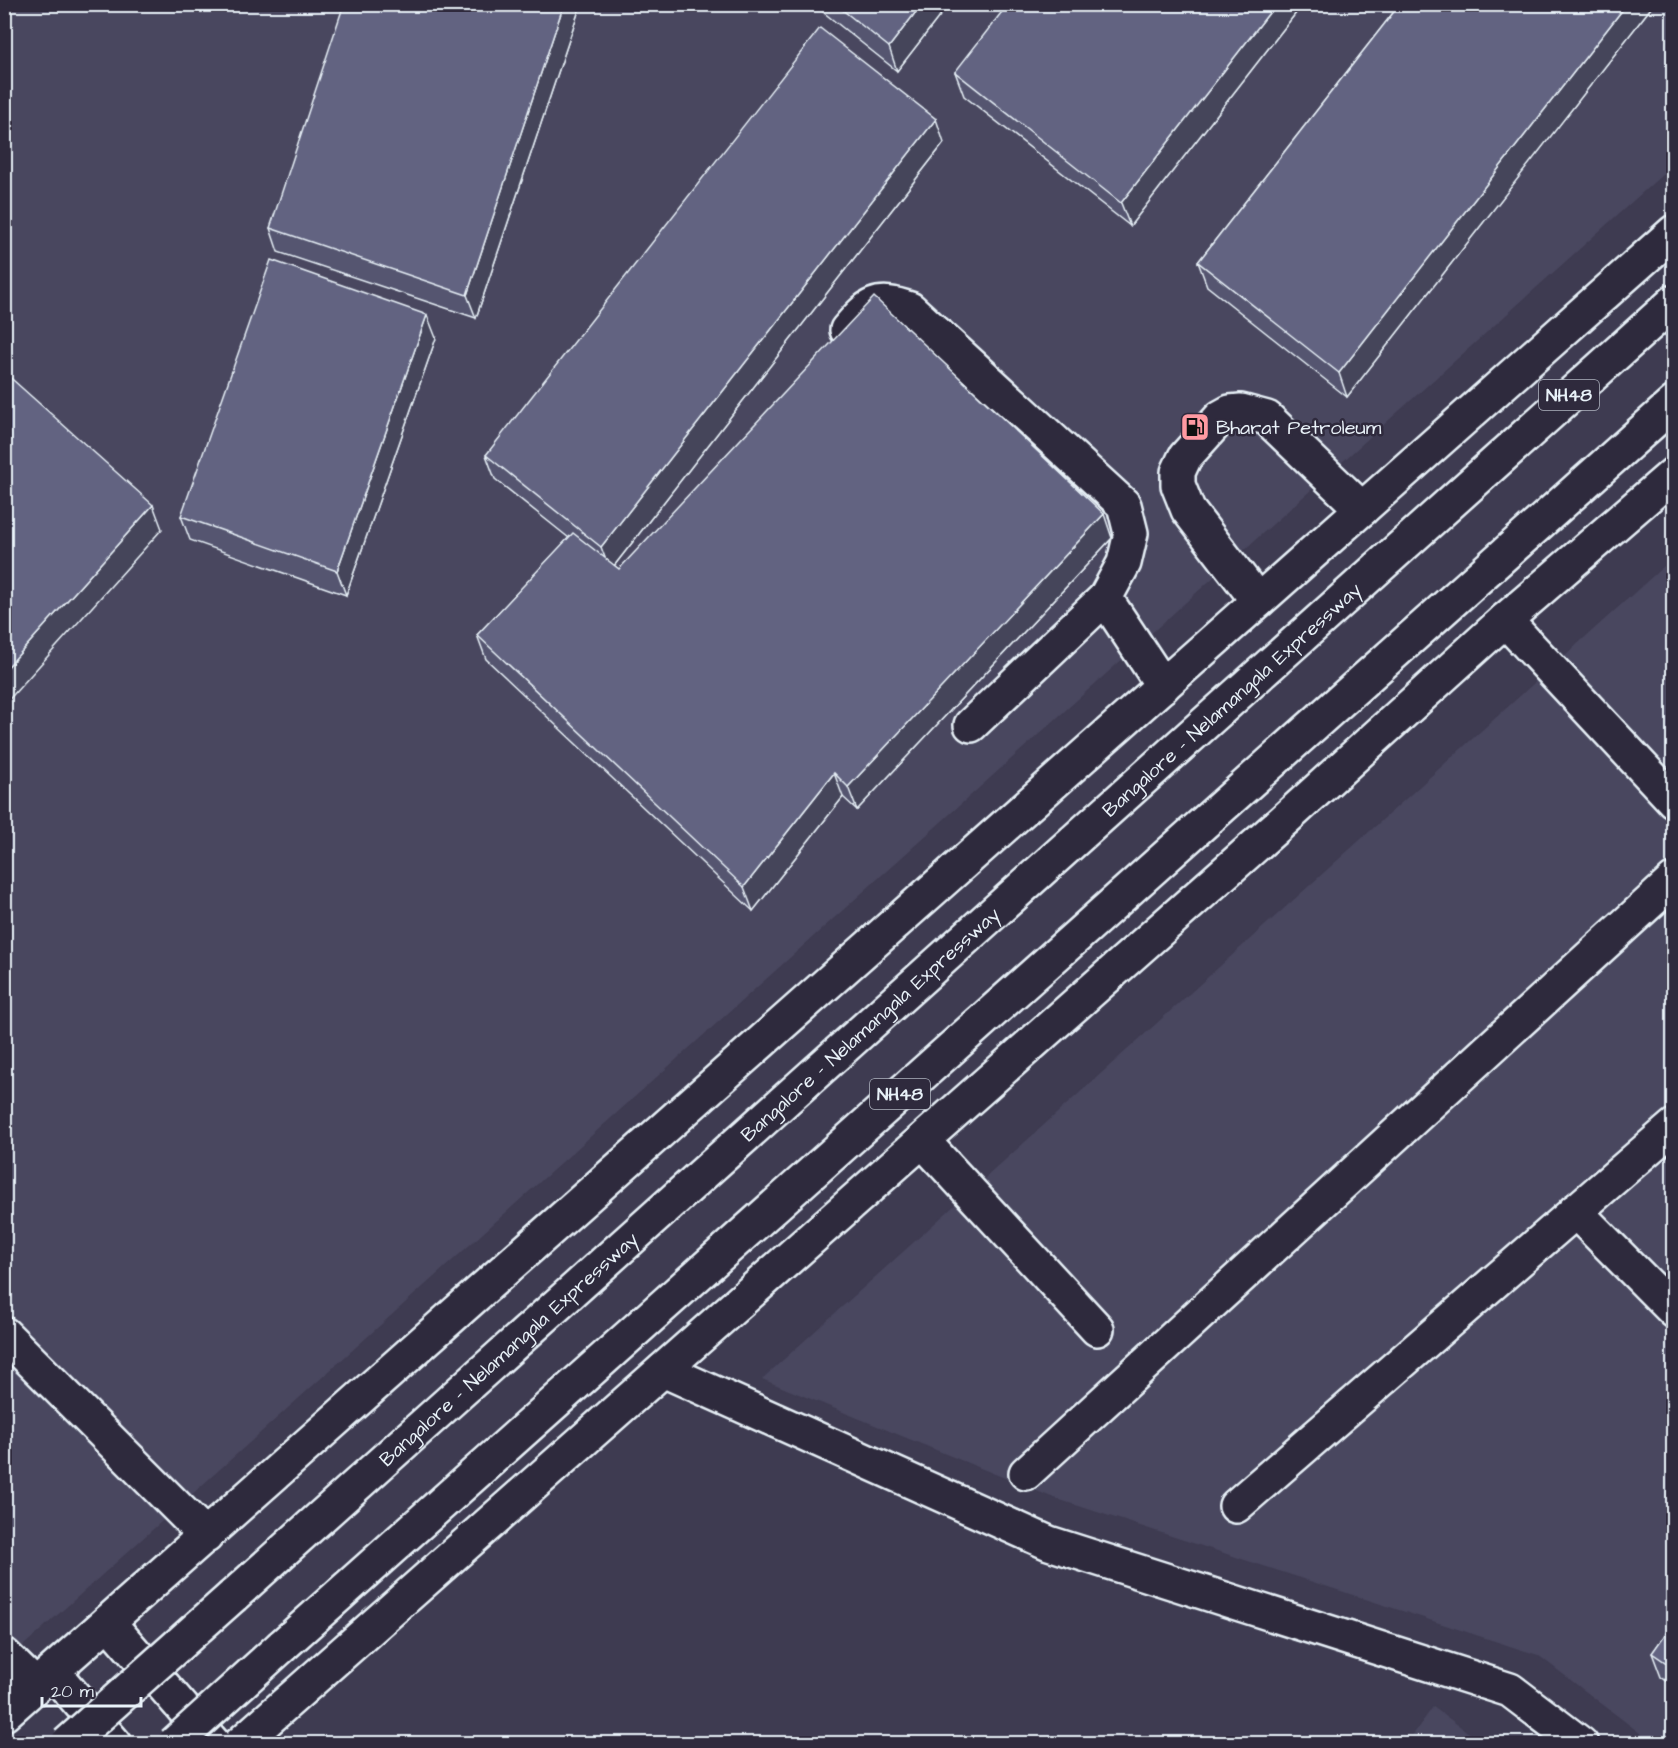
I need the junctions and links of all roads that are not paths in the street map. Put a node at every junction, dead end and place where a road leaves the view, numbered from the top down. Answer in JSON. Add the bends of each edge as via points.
{"nodes":[{"id":1,"x":1674,"y":232,"type":"edge"},
{"id":2,"x":1674,"y":302,"type":"edge"},
{"id":3,"x":826,"y":353,"type":"edge"},
{"id":4,"x":1674,"y":404,"type":"edge"},
{"id":5,"x":1674,"y":474,"type":"edge"},
{"id":6,"x":1362,"y":509,"type":"junction"},
{"id":7,"x":1105,"y":598,"type":"junction"},
{"id":8,"x":1258,"y":601,"type":"junction"},
{"id":9,"x":1505,"y":620,"type":"junction"},
{"id":10,"x":1163,"y":686,"type":"junction"},
{"id":11,"x":971,"y":725,"type":"dead end"},
{"id":12,"x":1674,"y":801,"type":"edge"},
{"id":13,"x":1674,"y":880,"type":"edge"},
{"id":14,"x":1674,"y":1126,"type":"edge"},
{"id":15,"x":923,"y":1141,"type":"junction"},
{"id":16,"x":1575,"y":1211,"type":"junction"},
{"id":17,"x":1674,"y":1311,"type":"edge"},
{"id":18,"x":1097,"y":1329,"type":"dead end"},
{"id":19,"x":4,"y":1334,"type":"edge"},
{"id":20,"x":663,"y":1370,"type":"junction"},
{"id":21,"x":1026,"y":1473,"type":"dead end"},
{"id":22,"x":1236,"y":1506,"type":"dead end"},
{"id":23,"x":206,"y":1536,"type":"junction"},
{"id":24,"x":108,"y":1622,"type":"junction"},
{"id":25,"x":4,"y":1655,"type":"edge"},
{"id":26,"x":45,"y":1679,"type":"junction"},
{"id":27,"x":4,"y":1714,"type":"edge"},
{"id":28,"x":67,"y":1743,"type":"edge"},
{"id":29,"x":115,"y":1743,"type":"edge"},
{"id":30,"x":174,"y":1743,"type":"edge"},
{"id":31,"x":214,"y":1743,"type":"edge"},
{"id":32,"x":240,"y":1743,"type":"edge"},
{"id":33,"x":1581,"y":1743,"type":"edge"}],
"edges":[{"from":1,"to":6,"type":"main road"},
{"from":2,"to":28,"type":"main road","name":"Bangalore - Nelamangala Expressway","number":"NH48","bridge":true},
{"from":3,"to":7,"type":"main road","via":[[865,309],[887,301],[910,309],[1124,505],[1131,533],[1124,563]]},
{"from":4,"to":30,"type":"main road","number":"NH48","bridge":true},
{"from":5,"to":9,"type":"main road"},
{"from":6,"to":8,"type":"main road"},
{"from":6,"to":8,"type":"main road","via":[[1267,418],[1241,411],[1221,417],[1185,457],[1178,472],[1178,485],[1188,510]]},
{"from":7,"to":10,"type":"main road"},
{"from":7,"to":11,"type":"main road"},
{"from":8,"to":10,"type":"main road"},
{"from":9,"to":12,"type":"main road"},
{"from":9,"to":15,"type":"main road"},
{"from":10,"to":23,"type":"main road"},
{"from":13,"to":21,"type":"main road"},
{"from":14,"to":16,"type":"main road"},
{"from":15,"to":18,"type":"main road"},
{"from":15,"to":20,"type":"main road"},
{"from":16,"to":17,"type":"main road"},
{"from":16,"to":22,"type":"main road"},
{"from":19,"to":23,"type":"main road"},
{"from":20,"to":32,"type":"main road"},
{"from":20,"to":33,"type":"main road","via":[[1049,1543],[1510,1690]]},
{"from":23,"to":24,"type":"main road"},
{"from":24,"to":26,"type":"main road"},
{"from":24,"to":31,"type":"main road"},
{"from":25,"to":26,"type":"main road"},
{"from":26,"to":27,"type":"main road"},
{"from":26,"to":29,"type":"main road"}]}
